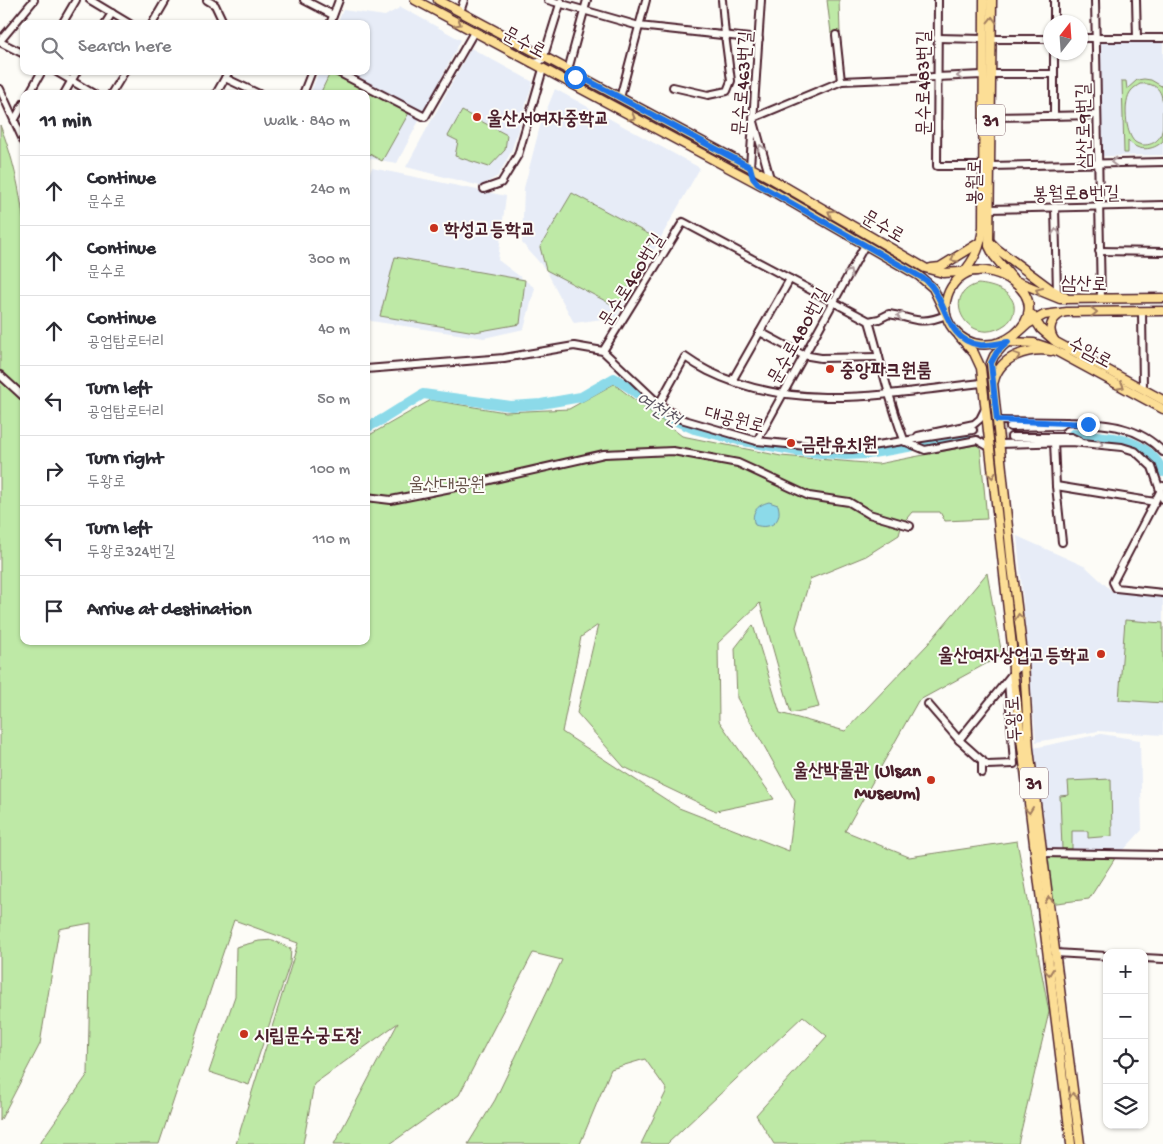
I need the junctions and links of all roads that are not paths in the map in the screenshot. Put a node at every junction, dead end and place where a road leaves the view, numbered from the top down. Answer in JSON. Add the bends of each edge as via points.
{"nodes":[{"id":1,"x":34,"y":0,"type":"edge"},
{"id":2,"x":76,"y":0,"type":"edge"},
{"id":3,"x":166,"y":0,"type":"edge"},
{"id":4,"x":207,"y":0,"type":"edge"},
{"id":5,"x":304,"y":0,"type":"edge"},
{"id":6,"x":339,"y":0,"type":"edge"},
{"id":7,"x":415,"y":0,"type":"edge"},
{"id":8,"x":438,"y":0,"type":"edge"},
{"id":9,"x":464,"y":0,"type":"edge"},
{"id":10,"x":548,"y":0,"type":"edge"},
{"id":11,"x":587,"y":0,"type":"edge"},
{"id":12,"x":646,"y":0,"type":"edge"},
{"id":13,"x":722,"y":0,"type":"edge"},
{"id":14,"x":761,"y":0,"type":"edge"},
{"id":15,"x":938,"y":0,"type":"edge"},
{"id":16,"x":984,"y":0,"type":"edge"},
{"id":17,"x":992,"y":0,"type":"edge"},
{"id":18,"x":1054,"y":0,"type":"edge"},
{"id":19,"x":1095,"y":0,"type":"edge"},
{"id":20,"x":1136,"y":0,"type":"edge"},
{"id":21,"x":94,"y":1,"type":"edge"},
{"id":22,"x":560,"y":2,"type":"edge"},
{"id":23,"x":584,"y":10,"type":"junction"},
{"id":24,"x":460,"y":12,"type":"junction"},
{"id":25,"x":112,"y":13,"type":"junction"},
{"id":26,"x":333,"y":15,"type":"junction"},
{"id":27,"x":1054,"y":15,"type":"edge"},
{"id":28,"x":64,"y":20,"type":"edge"},
{"id":29,"x":108,"y":20,"type":"edge"},
{"id":30,"x":123,"y":20,"type":"edge"},
{"id":31,"x":154,"y":20,"type":"edge"},
{"id":32,"x":222,"y":20,"type":"edge"},
{"id":33,"x":331,"y":20,"type":"edge"},
{"id":34,"x":639,"y":26,"type":"junction"},
{"id":35,"x":474,"y":32,"type":"junction"},
{"id":36,"x":725,"y":35,"type":"junction"},
{"id":37,"x":836,"y":35,"type":"dead end"},
{"id":38,"x":937,"y":38,"type":"junction"},
{"id":39,"x":1088,"y":38,"type":"edge"},
{"id":40,"x":1096,"y":38,"type":"junction"},
{"id":41,"x":1137,"y":38,"type":"junction"},
{"id":42,"x":1163,"y":38,"type":"edge"},
{"id":43,"x":759,"y":39,"type":"junction"},
{"id":44,"x":983,"y":39,"type":"junction"},
{"id":45,"x":992,"y":39,"type":"junction"},
{"id":46,"x":1043,"y":39,"type":"edge"},
{"id":47,"x":0,"y":42,"type":"edge"},
{"id":48,"x":20,"y":52,"type":"edge"},
{"id":49,"x":544,"y":57,"type":"junction"},
{"id":50,"x":1054,"y":60,"type":"edge"},
{"id":51,"x":530,"y":62,"type":"junction"},
{"id":52,"x":543,"y":69,"type":"junction"},
{"id":53,"x":568,"y":70,"type":"junction"},
{"id":54,"x":1054,"y":74,"type":"junction"},
{"id":55,"x":40,"y":75,"type":"edge"},
{"id":56,"x":61,"y":75,"type":"edge"},
{"id":57,"x":75,"y":75,"type":"edge"},
{"id":58,"x":122,"y":75,"type":"edge"},
{"id":59,"x":226,"y":75,"type":"edge"},
{"id":60,"x":229,"y":75,"type":"edge"},
{"id":61,"x":310,"y":75,"type":"edge"},
{"id":62,"x":344,"y":75,"type":"edge"},
{"id":63,"x":987,"y":75,"type":"junction"},
{"id":64,"x":937,"y":78,"type":"junction"},
{"id":65,"x":587,"y":80,"type":"junction"},
{"id":66,"x":71,"y":81,"type":"junction"},
{"id":67,"x":840,"y":82,"type":"junction"},
{"id":68,"x":673,"y":87,"type":"dead end"},
{"id":69,"x":0,"y":89,"type":"edge"},
{"id":70,"x":31,"y":90,"type":"edge"},
{"id":71,"x":66,"y":90,"type":"edge"},
{"id":72,"x":87,"y":90,"type":"edge"},
{"id":73,"x":113,"y":90,"type":"edge"},
{"id":74,"x":218,"y":90,"type":"edge"},
{"id":75,"x":253,"y":90,"type":"edge"},
{"id":76,"x":305,"y":90,"type":"edge"},
{"id":77,"x":582,"y":90,"type":"junction"},
{"id":78,"x":620,"y":98,"type":"junction"},
{"id":79,"x":20,"y":110,"type":"edge"},
{"id":80,"x":1097,"y":115,"type":"junction"},
{"id":81,"x":1054,"y":116,"type":"junction"},
{"id":82,"x":991,"y":117,"type":"junction"},
{"id":83,"x":753,"y":118,"type":"junction"},
{"id":84,"x":15,"y":119,"type":"junction"},
{"id":85,"x":20,"y":132,"type":"edge"},
{"id":86,"x":708,"y":145,"type":"junction"},
{"id":87,"x":703,"y":154,"type":"junction"},
{"id":88,"x":1098,"y":162,"type":"junction"},
{"id":89,"x":1163,"y":162,"type":"edge"},
{"id":90,"x":726,"y":166,"type":"junction"},
{"id":91,"x":986,"y":166,"type":"junction"},
{"id":92,"x":750,"y":167,"type":"junction"},
{"id":93,"x":770,"y":178,"type":"junction"},
{"id":94,"x":758,"y":184,"type":"junction"},
{"id":95,"x":484,"y":189,"type":"dead end"},
{"id":96,"x":1163,"y":205,"type":"edge"},
{"id":97,"x":1098,"y":206,"type":"junction"},
{"id":98,"x":1055,"y":207,"type":"junction"},
{"id":99,"x":989,"y":209,"type":"junction"},
{"id":100,"x":986,"y":219,"type":"junction"},
{"id":101,"x":985,"y":241,"type":"junction"},
{"id":102,"x":865,"y":245,"type":"junction"},
{"id":103,"x":1099,"y":251,"type":"junction"},
{"id":104,"x":1163,"y":252,"type":"edge"},
{"id":105,"x":925,"y":268,"type":"junction"},
{"id":106,"x":962,"y":274,"type":"junction"},
{"id":107,"x":790,"y":280,"type":"junction"},
{"id":108,"x":1012,"y":280,"type":"junction"},
{"id":109,"x":1058,"y":293,"type":"junction"},
{"id":110,"x":1163,"y":298,"type":"edge"},
{"id":111,"x":1072,"y":299,"type":"junction"},
{"id":112,"x":1101,"y":299,"type":"junction"},
{"id":113,"x":833,"y":302,"type":"junction"},
{"id":114,"x":1029,"y":309,"type":"junction"},
{"id":115,"x":1142,"y":311,"type":"junction"},
{"id":116,"x":1163,"y":311,"type":"edge"},
{"id":117,"x":1066,"y":312,"type":"junction"},
{"id":118,"x":946,"y":315,"type":"junction"},
{"id":119,"x":1034,"y":320,"type":"junction"},
{"id":120,"x":869,"y":321,"type":"junction"},
{"id":121,"x":760,"y":332,"type":"junction"},
{"id":122,"x":1019,"y":332,"type":"junction"},
{"id":123,"x":959,"y":336,"type":"junction"},
{"id":124,"x":1008,"y":342,"type":"junction"},
{"id":125,"x":1056,"y":342,"type":"junction"},
{"id":126,"x":997,"y":343,"type":"junction"},
{"id":127,"x":603,"y":351,"type":"junction"},
{"id":128,"x":1058,"y":352,"type":"junction"},
{"id":129,"x":803,"y":355,"type":"junction"},
{"id":130,"x":879,"y":357,"type":"junction"},
{"id":131,"x":370,"y":370,"type":"edge"},
{"id":132,"x":0,"y":375,"type":"edge"},
{"id":133,"x":732,"y":381,"type":"junction"},
{"id":134,"x":982,"y":383,"type":"junction"},
{"id":135,"x":993,"y":385,"type":"junction"},
{"id":136,"x":1143,"y":389,"type":"junction"},
{"id":137,"x":20,"y":393,"type":"edge"},
{"id":138,"x":782,"y":393,"type":"junction"},
{"id":139,"x":888,"y":394,"type":"junction"},
{"id":140,"x":1163,"y":400,"type":"edge"},
{"id":141,"x":659,"y":404,"type":"junction"},
{"id":142,"x":1163,"y":408,"type":"edge"},
{"id":143,"x":985,"y":409,"type":"junction"},
{"id":144,"x":997,"y":420,"type":"junction"},
{"id":145,"x":1067,"y":422,"type":"junction"},
{"id":146,"x":974,"y":427,"type":"junction"},
{"id":147,"x":1010,"y":427,"type":"tunnel mouth"},
{"id":148,"x":1011,"y":437,"type":"tunnel mouth"},
{"id":149,"x":975,"y":439,"type":"junction"},
{"id":150,"x":757,"y":441,"type":"junction"},
{"id":151,"x":905,"y":442,"type":"junction"},
{"id":152,"x":1054,"y":442,"type":"junction"},
{"id":153,"x":1080,"y":443,"type":"junction"},
{"id":154,"x":999,"y":444,"type":"junction"},
{"id":155,"x":988,"y":447,"type":"junction"},
{"id":156,"x":1163,"y":452,"type":"edge"},
{"id":157,"x":1056,"y":486,"type":"junction"},
{"id":158,"x":1162,"y":492,"type":"edge"},
{"id":159,"x":370,"y":497,"type":"edge"},
{"id":160,"x":1155,"y":502,"type":"junction"},
{"id":161,"x":910,"y":526,"type":"dead end"},
{"id":162,"x":1062,"y":542,"type":"dead end"},
{"id":163,"x":1163,"y":593,"type":"edge"},
{"id":164,"x":1024,"y":662,"type":"junction"},
{"id":165,"x":1010,"y":676,"type":"junction"},
{"id":166,"x":928,"y":704,"type":"dead end"},
{"id":167,"x":959,"y":740,"type":"junction"},
{"id":168,"x":982,"y":760,"type":"junction"},
{"id":169,"x":982,"y":773,"type":"dead end"},
{"id":170,"x":1043,"y":853,"type":"junction"},
{"id":171,"x":1163,"y":855,"type":"edge"},
{"id":172,"x":1055,"y":953,"type":"junction"},
{"id":173,"x":1103,"y":956,"type":"edge"},
{"id":174,"x":1148,"y":958,"type":"edge"},
{"id":175,"x":1163,"y":959,"type":"edge"},
{"id":176,"x":1071,"y":1144,"type":"edge"},
{"id":177,"x":1080,"y":1144,"type":"edge"}],
"edges":[{"from":1,"to":47,"type":"street"},
{"from":2,"to":28,"type":"street"},
{"from":3,"to":31,"type":"street"},
{"from":4,"to":32,"type":"street","via":[[215,5]]},
{"from":5,"to":26,"type":"street"},
{"from":6,"to":26,"type":"street"},
{"from":7,"to":35,"type":"main road","name":"문수로","one_way":true},
{"from":8,"to":24,"type":"main road","name":"문수로"},
{"from":9,"to":24,"type":"street"},
{"from":10,"to":22,"type":"street"},
{"from":11,"to":23,"type":"street"},
{"from":12,"to":34,"type":"street"},
{"from":13,"to":36,"type":"street"},
{"from":14,"to":43,"type":"street","name":"문수로463번길"},
{"from":15,"to":38,"type":"street","name":"문수로483번길"},
{"from":16,"to":44,"type":"main road"},
{"from":45,"to":17,"type":"main road","name":"봉월로","number":"31","one_way":true},
{"from":18,"to":27,"type":"street"},
{"from":19,"to":40,"type":"street","name":"삼산로9번길"},
{"from":20,"to":41,"type":"street"},
{"from":21,"to":25,"type":"street"},
{"from":22,"to":23,"type":"street"},
{"from":22,"to":49,"type":"street"},
{"from":23,"to":34,"type":"street"},
{"from":23,"to":53,"type":"street"},
{"from":24,"to":49,"type":"main road","name":"문수로"},
{"from":25,"to":29,"type":"street"},
{"from":25,"to":30,"type":"street"},
{"from":26,"to":33,"type":"street"},
{"from":34,"to":36,"type":"street"},
{"from":34,"to":78,"type":"street"},
{"from":35,"to":51,"type":"main road","name":"문수로"},
{"from":35,"to":62,"type":"street","via":[[425,117]]},
{"from":36,"to":43,"type":"street"},
{"from":36,"to":68,"type":"street","via":[[731,81],[727,91],[708,95]]},
{"from":37,"to":67,"type":"street"},
{"from":38,"to":44,"type":"street"},
{"from":38,"to":64,"type":"street","name":"문수로483번길"},
{"from":39,"to":40,"type":"street"},
{"from":40,"to":41,"type":"street"},
{"from":40,"to":80,"type":"street","name":"삼산로9번길"},
{"from":41,"to":42,"type":"street"},
{"from":43,"to":83,"type":"street","name":"문수로463번길"},
{"from":44,"to":63,"type":"main road"},
{"from":45,"to":46,"type":"street"},
{"from":45,"to":63,"type":"main road","name":"봉월로","number":"31"},
{"from":47,"to":48,"type":"street"},
{"from":49,"to":51,"type":"street","via":[[540,62]]},
{"from":49,"to":53,"type":"main road","name":"문수로"},
{"from":50,"to":54,"type":"street"},
{"from":51,"to":52,"type":"main road","name":"문수로"},
{"from":52,"to":77,"type":"main road","name":"문수로"},
{"from":52,"to":95,"type":"street","via":[[518,155],[501,183]]},
{"from":53,"to":65,"type":"main road","name":"문수로"},
{"from":54,"to":63,"type":"street"},
{"from":54,"to":81,"type":"street"},
{"from":55,"to":70,"type":"street"},
{"from":56,"to":66,"type":"street"},
{"from":57,"to":66,"type":"street"},
{"from":58,"to":73,"type":"street"},
{"from":59,"to":74,"type":"street"},
{"from":60,"to":75,"type":"street"},
{"from":61,"to":76,"type":"street"},
{"from":63,"to":64,"type":"street","one_way":true},
{"from":63,"to":82,"type":"main road","name":"봉월로","number":"31"},
{"from":63,"to":91,"type":"main road"},
{"from":64,"to":67,"type":"street"},
{"from":64,"to":91,"type":"street","name":"문수로483번길","via":[[937,166]]},
{"from":65,"to":77,"type":"main road","via":[[572,78]]},
{"from":65,"to":78,"type":"main road","name":"문수로"},
{"from":66,"to":71,"type":"street"},
{"from":66,"to":72,"type":"street"},
{"from":67,"to":83,"type":"street"},
{"from":69,"to":84,"type":"street"},
{"from":77,"to":87,"type":"main road","name":"문수로","one_way":true},
{"from":78,"to":86,"type":"main road","name":"문수로"},
{"from":79,"to":84,"type":"street"},
{"from":80,"to":81,"type":"street"},
{"from":80,"to":88,"type":"street","name":"삼산로9번길"},
{"from":81,"to":82,"type":"street"},
{"from":82,"to":91,"type":"main road","name":"봉월로","number":"31"},
{"from":83,"to":92,"type":"street","name":"문수로463번길"},
{"from":93,"to":83,"type":"street","one_way":true},
{"from":84,"to":85,"type":"street"},
{"from":86,"to":87,"type":"main road","via":[[718,152],[717,156],[713,158]]},
{"from":86,"to":92,"type":"main road","name":"문수로"},
{"from":87,"to":90,"type":"main road","name":"문수로"},
{"from":89,"to":88,"type":"street","one_way":true},
{"from":88,"to":91,"type":"street"},
{"from":88,"to":97,"type":"street","name":"삼산로9번길"},
{"from":90,"to":92,"type":"main road","via":[[741,170]]},
{"from":90,"to":94,"type":"main road","name":"문수로"},
{"from":91,"to":99,"type":"main road","name":"봉월로","number":"31"},
{"from":91,"to":100,"type":"main road"},
{"from":92,"to":93,"type":"main road","name":"문수로"},
{"from":92,"to":94,"type":"main road"},
{"from":105,"to":93,"type":"main road","name":"문수로","one_way":true},
{"from":94,"to":102,"type":"main road","name":"문수로"},
{"from":96,"to":97,"type":"street","name":"봉월로8번길"},
{"from":97,"to":98,"type":"street","name":"봉월로8번길"},
{"from":97,"to":103,"type":"street","name":"삼산로9번길"},
{"from":98,"to":99,"type":"street","name":"봉월로8번길"},
{"from":109,"to":98,"type":"street","one_way":true},
{"from":99,"to":100,"type":"main road","name":"봉월로","number":"31"},
{"from":100,"to":101,"type":"main road","name":"봉월로"},
{"from":101,"to":105,"type":"main road","one_way":true,"via":[[940,267]]},
{"from":101,"to":106,"type":"main road","name":"봉월로"},
{"from":101,"to":108,"type":"main road","name":"봉월로"},
{"from":101,"to":109,"type":"main road"},
{"from":113,"to":102,"type":"street","name":"문수로480번길","one_way":true},
{"from":102,"to":118,"type":"main road","name":"문수로","via":[[930,284]]},
{"from":103,"to":104,"type":"street"},
{"from":103,"to":112,"type":"street","name":"삼산로9번길"},
{"from":105,"to":106,"type":"main road","name":"문수로"},
{"from":106,"to":108,"type":"main road","via":[[977,270]]},
{"from":106,"to":118,"type":"main road","via":[[948,293]]},
{"from":107,"to":113,"type":"street"},
{"from":107,"to":121,"type":"street"},
{"from":107,"to":127,"type":"street","name":"문수로460번길","via":[[683,222]]},
{"from":111,"to":108,"type":"main road","name":"삼산로","one_way":true,"via":[[1054,298]]},
{"from":108,"to":114,"type":"main road","name":"봉월로","via":[[1024,292]]},
{"from":109,"to":111,"type":"main road"},
{"from":110,"to":112,"type":"main road","name":"삼산로"},
{"from":111,"to":112,"type":"main road","name":"삼산로"},
{"from":113,"to":120,"type":"street"},
{"from":113,"to":129,"type":"street","name":"문수로480번길"},
{"from":114,"to":119,"type":"main road","name":"수암로"},
{"from":114,"to":122,"type":"main road"},
{"from":115,"to":116,"type":"main road","name":"삼산로"},
{"from":117,"to":115,"type":"main road","name":"삼산로","one_way":true},
{"from":115,"to":136,"type":"street","name":"수암로"},
{"from":117,"to":119,"type":"main road","name":"삼산로"},
{"from":117,"to":125,"type":"main road","via":[[1051,323],[1051,334]]},
{"from":118,"to":120,"type":"street","one_way":true,"via":[[920,322],[889,314]]},
{"from":118,"to":123,"type":"main road"},
{"from":119,"to":122,"type":"main road","name":"삼산로"},
{"from":119,"to":125,"type":"main road","name":"수암로"},
{"from":120,"to":130,"type":"street"},
{"from":121,"to":129,"type":"street"},
{"from":121,"to":133,"type":"street"},
{"from":122,"to":124,"type":"main road","name":"두왕로"},
{"from":122,"to":126,"type":"main road"},
{"from":123,"to":126,"type":"main road","via":[[978,344]]},
{"from":123,"to":134,"type":"main road","via":[[978,359]]},
{"from":124,"to":126,"type":"main road","name":"수암로"},
{"from":124,"to":128,"type":"main road","name":"수암로","via":[[1034,343]]},
{"from":124,"to":135,"type":"main road","name":"두왕로","via":[[992,359]]},
{"from":125,"to":136,"type":"main road","name":"수암로"},
{"from":127,"to":131,"type":"street","via":[[574,346],[504,358]]},
{"from":127,"to":141,"type":"street","name":"대공원로"},
{"from":135,"to":128,"type":"main road","one_way":true,"via":[[999,368],[1008,360],[1036,351]]},
{"from":128,"to":142,"type":"main road","name":"수암로","one_way":true},
{"from":129,"to":130,"type":"street"},
{"from":129,"to":138,"type":"street","name":"문수로480번길"},
{"from":130,"to":139,"type":"street"},
{"from":132,"to":137,"type":"street"},
{"from":133,"to":138,"type":"street"},
{"from":133,"to":141,"type":"street","via":[[685,357]]},
{"from":134,"to":139,"type":"street"},
{"from":134,"to":143,"type":"main road"},
{"from":135,"to":144,"type":"main road","name":"두왕로"},
{"from":136,"to":140,"type":"main road","name":"수암로"},
{"from":138,"to":139,"type":"street","via":[[820,398]]},
{"from":138,"to":150,"type":"street","name":"문수로480번길"},
{"from":139,"to":151,"type":"street"},
{"from":141,"to":150,"type":"street","name":"대공원로","via":[[680,419]]},
{"from":143,"to":146,"type":"street"},
{"from":143,"to":155,"type":"main road"},
{"from":144,"to":145,"type":"street"},
{"from":144,"to":154,"type":"main road","name":"두왕로","number":"31"},
{"from":145,"to":147,"type":"street","via":[[1060,426]]},
{"from":145,"to":156,"type":"street","via":[[1130,429]]},
{"from":146,"to":149,"type":"street","via":[[977,432]]},
{"from":146,"to":151,"type":"street","name":"대공원로","via":[[917,436]]},
{"from":148,"to":153,"type":"street","via":[[1072,437]]},
{"from":149,"to":151,"type":"street","via":[[925,450]]},
{"from":149,"to":155,"type":"street"},
{"from":150,"to":151,"type":"street","name":"대공원로","via":[[852,449]]},
{"from":152,"to":153,"type":"street"},
{"from":152,"to":154,"type":"street"},
{"from":152,"to":157,"type":"street"},
{"from":153,"to":158,"type":"street","one_way":true,"via":[[1122,446],[1135,451],[1152,468]]},
{"from":164,"to":154,"type":"main road","name":"두왕로","number":"31","one_way":true},
{"from":155,"to":165,"type":"main road","one_way":true,"via":[[1012,646]]},
{"from":157,"to":160,"type":"street"},
{"from":157,"to":162,"type":"street"},
{"from":158,"to":160,"type":"street"},
{"from":159,"to":161,"type":"street","via":[[391,500],[604,454],[673,451],[738,463],[809,496],[849,502],[869,514]]},
{"from":160,"to":163,"type":"street","via":[[1113,584],[1116,588]]},
{"from":164,"to":165,"type":"street"},
{"from":164,"to":170,"type":"main road","name":"두왕로","number":"31","via":[[1029,749]]},
{"from":165,"to":167,"type":"street"},
{"from":165,"to":168,"type":"street","via":[[1014,764],[987,765]]},
{"from":165,"to":176,"type":"main road","one_way":true},
{"from":166,"to":167,"type":"street"},
{"from":167,"to":168,"type":"street"},
{"from":168,"to":169,"type":"street"},
{"from":170,"to":171,"type":"street"},
{"from":172,"to":170,"type":"main road","name":"두왕로","number":"31","one_way":true},
{"from":172,"to":173,"type":"street"},
{"from":177,"to":172,"type":"main road","name":"두왕로","number":"31","one_way":true},
{"from":174,"to":175,"type":"street"}]}
